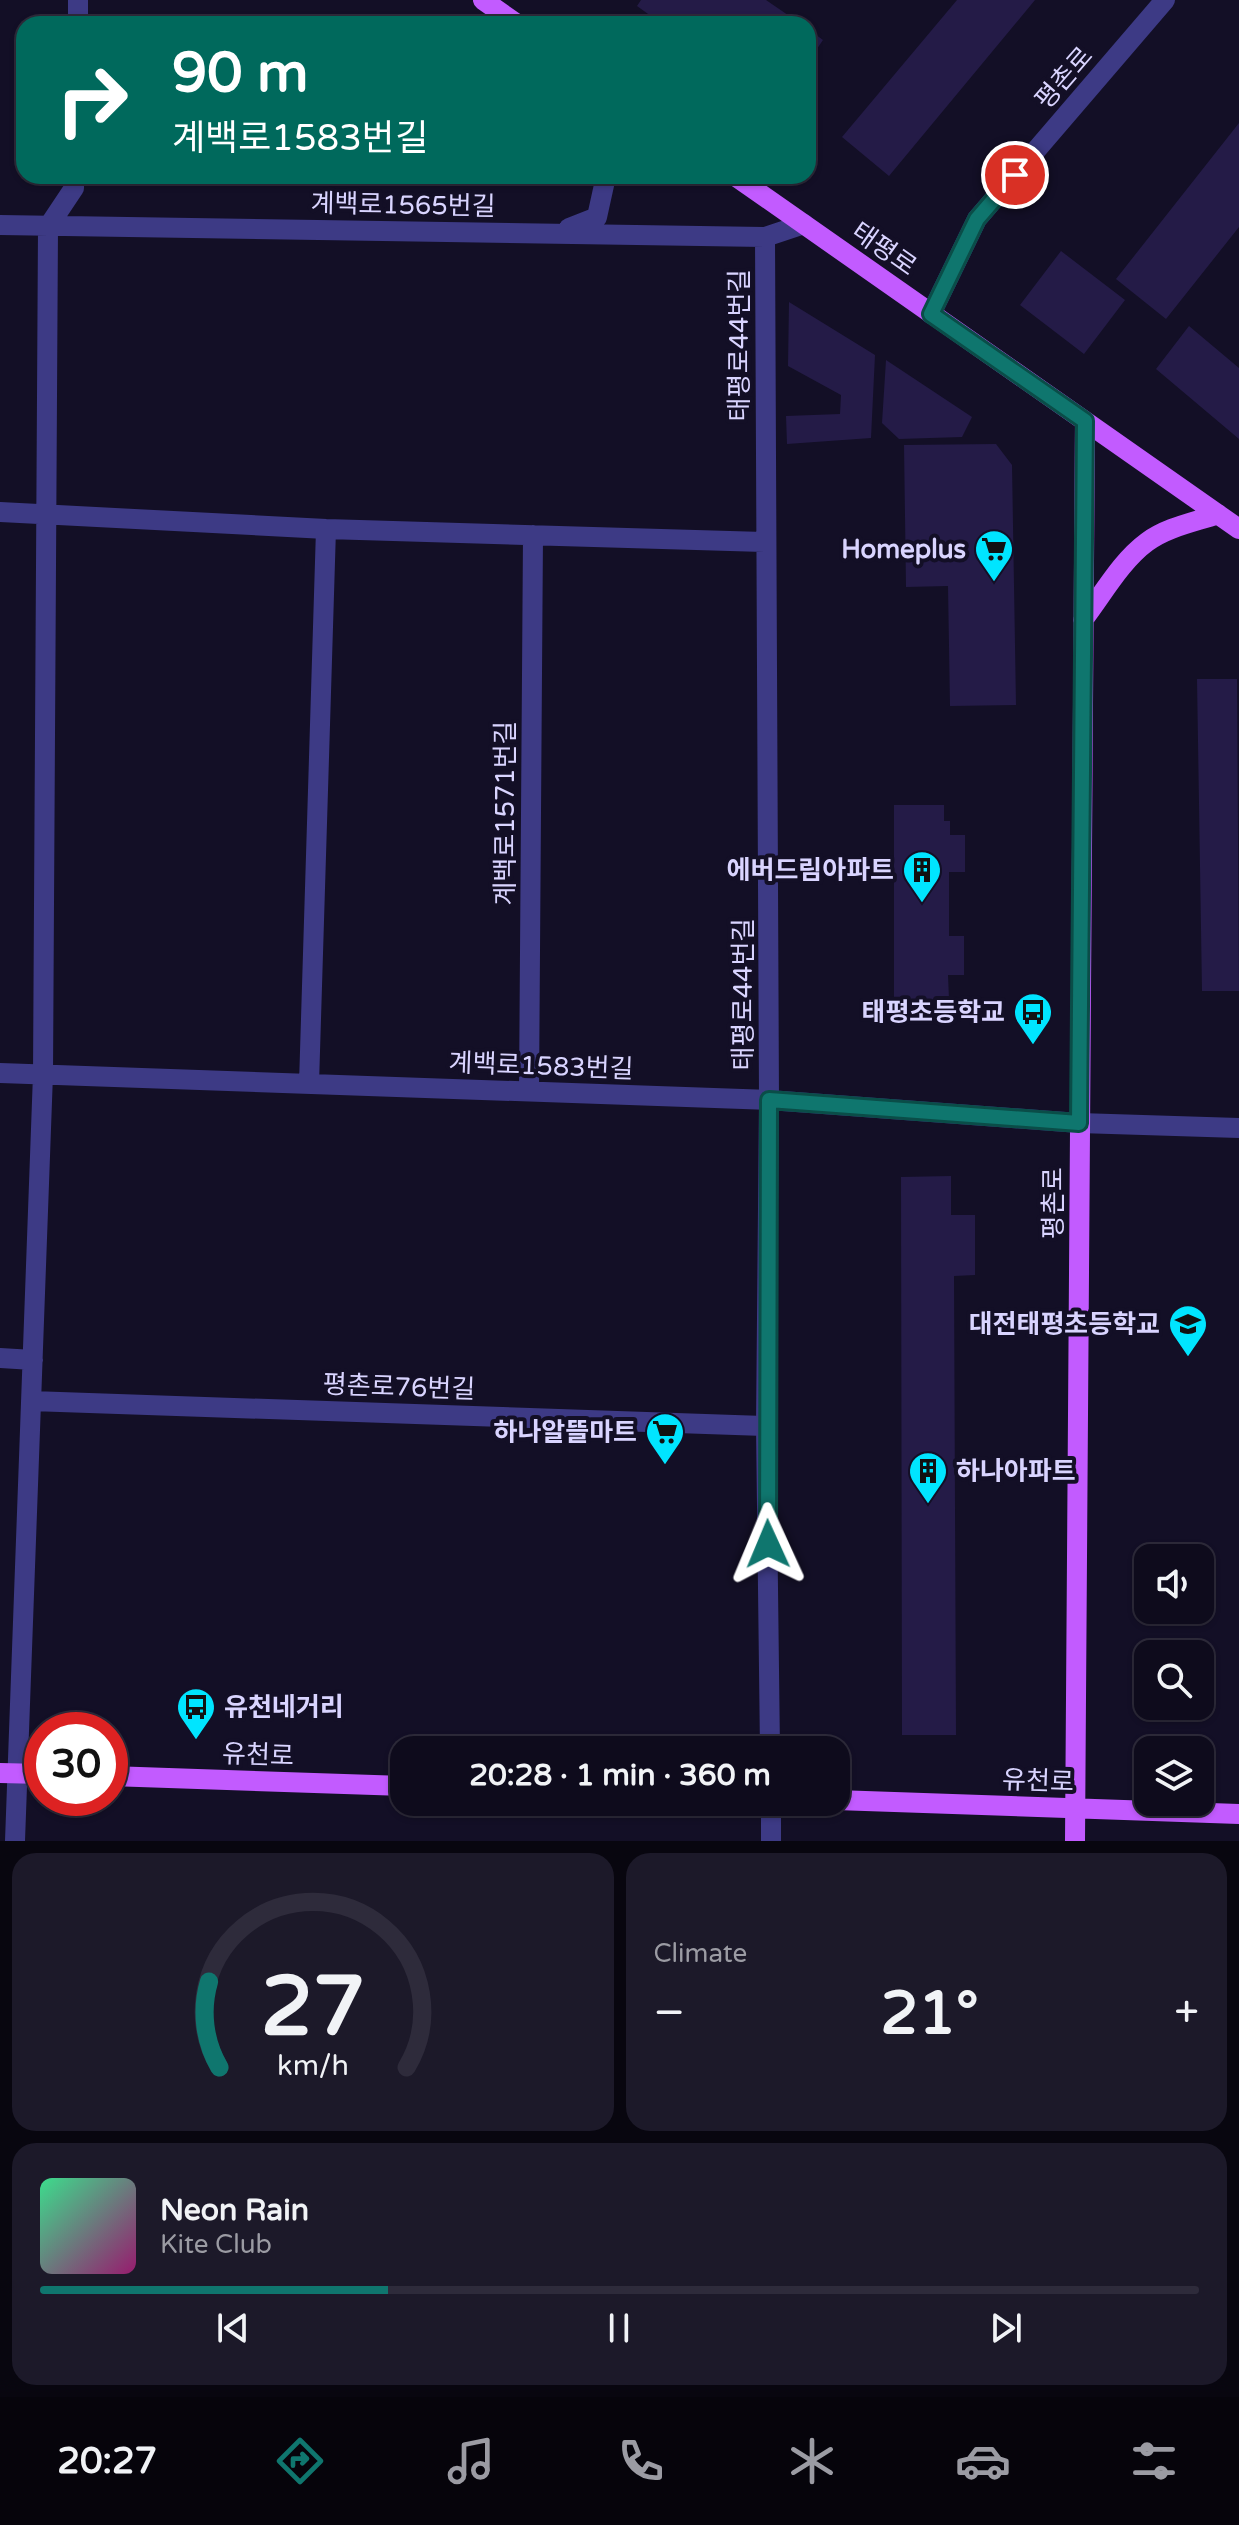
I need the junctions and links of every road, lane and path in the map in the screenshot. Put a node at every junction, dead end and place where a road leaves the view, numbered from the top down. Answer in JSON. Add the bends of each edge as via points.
{"nodes":[{"id":1,"x":1165,"y":0,"type":"edge"},
{"id":2,"x":74,"y":184,"type":"edge"},
{"id":3,"x":604,"y":184,"type":"edge"},
{"id":4,"x":746,"y":184,"type":"edge"},
{"id":5,"x":804,"y":224,"type":"junction"},
{"id":6,"x":0,"y":225,"type":"edge"},
{"id":7,"x":48,"y":227,"type":"junction"},
{"id":8,"x":557,"y":232,"type":"junction"},
{"id":9,"x":765,"y":237,"type":"junction"},
{"id":10,"x":931,"y":314,"type":"junction"},
{"id":11,"x":1085,"y":421,"type":"junction"},
{"id":12,"x":0,"y":512,"type":"edge"},
{"id":13,"x":46,"y":513,"type":"junction"},
{"id":14,"x":1218,"y":514,"type":"junction"},
{"id":15,"x":326,"y":529,"type":"junction"},
{"id":16,"x":1239,"y":529,"type":"edge"},
{"id":17,"x":533,"y":535,"type":"junction"},
{"id":18,"x":765,"y":542,"type":"junction"},
{"id":19,"x":1083,"y":620,"type":"junction"},
{"id":20,"x":0,"y":1073,"type":"edge"},
{"id":21,"x":43,"y":1074,"type":"junction"},
{"id":22,"x":309,"y":1084,"type":"junction"},
{"id":23,"x":529,"y":1091,"type":"junction"},
{"id":24,"x":769,"y":1100,"type":"junction"},
{"id":25,"x":1079,"y":1123,"type":"junction"},
{"id":26,"x":1239,"y":1128,"type":"edge"},
{"id":27,"x":0,"y":1358,"type":"edge"},
{"id":28,"x":33,"y":1360,"type":"junction"},
{"id":29,"x":31,"y":1401,"type":"junction"},
{"id":30,"x":766,"y":1426,"type":"junction"},
{"id":31,"x":770,"y":1736,"type":"edge"},
{"id":32,"x":9,"y":1773,"type":"edge"},
{"id":33,"x":128,"y":1777,"type":"edge"},
{"id":34,"x":390,"y":1786,"type":"edge"},
{"id":35,"x":850,"y":1801,"type":"edge"},
{"id":36,"x":1075,"y":1809,"type":"junction"},
{"id":37,"x":1239,"y":1814,"type":"edge"},
{"id":38,"x":771,"y":1816,"type":"edge"},
{"id":39,"x":15,"y":1841,"type":"edge"},
{"id":40,"x":771,"y":1841,"type":"edge"},
{"id":41,"x":1075,"y":1841,"type":"edge"}],
"edges":[{"from":1,"to":10,"type":"street","name":"평촌로","via":[[977,219]]},
{"from":2,"to":7,"type":"street"},
{"from":3,"to":8,"type":"street","via":[[597,217]]},
{"from":4,"to":5,"type":"main road","name":"태평로"},
{"from":5,"to":9,"type":"street","name":"계백로1565번길"},
{"from":5,"to":10,"type":"main road","name":"태평로"},
{"from":6,"to":7,"type":"street","name":"계백로1565번길"},
{"from":7,"to":8,"type":"street","name":"계백로1565번길"},
{"from":7,"to":13,"type":"street"},
{"from":8,"to":9,"type":"street","name":"계백로1565번길"},
{"from":9,"to":18,"type":"street","name":"태평로44번길"},
{"from":10,"to":11,"type":"main road","name":"태평로"},
{"from":11,"to":14,"type":"main road","name":"태평로"},
{"from":11,"to":19,"type":"main road","name":"평촌로"},
{"from":12,"to":13,"type":"street"},
{"from":13,"to":15,"type":"street"},
{"from":13,"to":21,"type":"street"},
{"from":14,"to":16,"type":"main road","name":"태평로"},
{"from":14,"to":19,"type":"main road","via":[[1148,541]]},
{"from":15,"to":17,"type":"street"},
{"from":15,"to":22,"type":"street"},
{"from":17,"to":18,"type":"street"},
{"from":17,"to":23,"type":"street","name":"계백로1571번길"},
{"from":18,"to":24,"type":"street","name":"태평로44번길"},
{"from":19,"to":25,"type":"main road","name":"평촌로"},
{"from":20,"to":21,"type":"street","name":"계백로1583번길"},
{"from":21,"to":22,"type":"street","name":"계백로1583번길"},
{"from":21,"to":28,"type":"street"},
{"from":22,"to":23,"type":"street","name":"계백로1583번길"},
{"from":23,"to":24,"type":"street","name":"계백로1583번길"},
{"from":24,"to":25,"type":"street","name":"계백로1583번길"},
{"from":24,"to":30,"type":"street","name":"태평로44번길"},
{"from":25,"to":26,"type":"street","name":"계백로1583번길"},
{"from":25,"to":36,"type":"main road","name":"평촌로"},
{"from":27,"to":28,"type":"street"},
{"from":28,"to":29,"type":"street"},
{"from":29,"to":30,"type":"street","name":"평촌로76번길"},
{"from":29,"to":32,"type":"street"},
{"from":30,"to":31,"type":"street","name":"태평로44번길"},
{"from":32,"to":39,"type":"street"},
{"from":33,"to":34,"type":"main road","name":"유천로"},
{"from":35,"to":36,"type":"main road","name":"유천로"},
{"from":36,"to":37,"type":"main road","name":"유천로"},
{"from":36,"to":41,"type":"main road","name":"평촌로"},
{"from":38,"to":40,"type":"street"}]}
